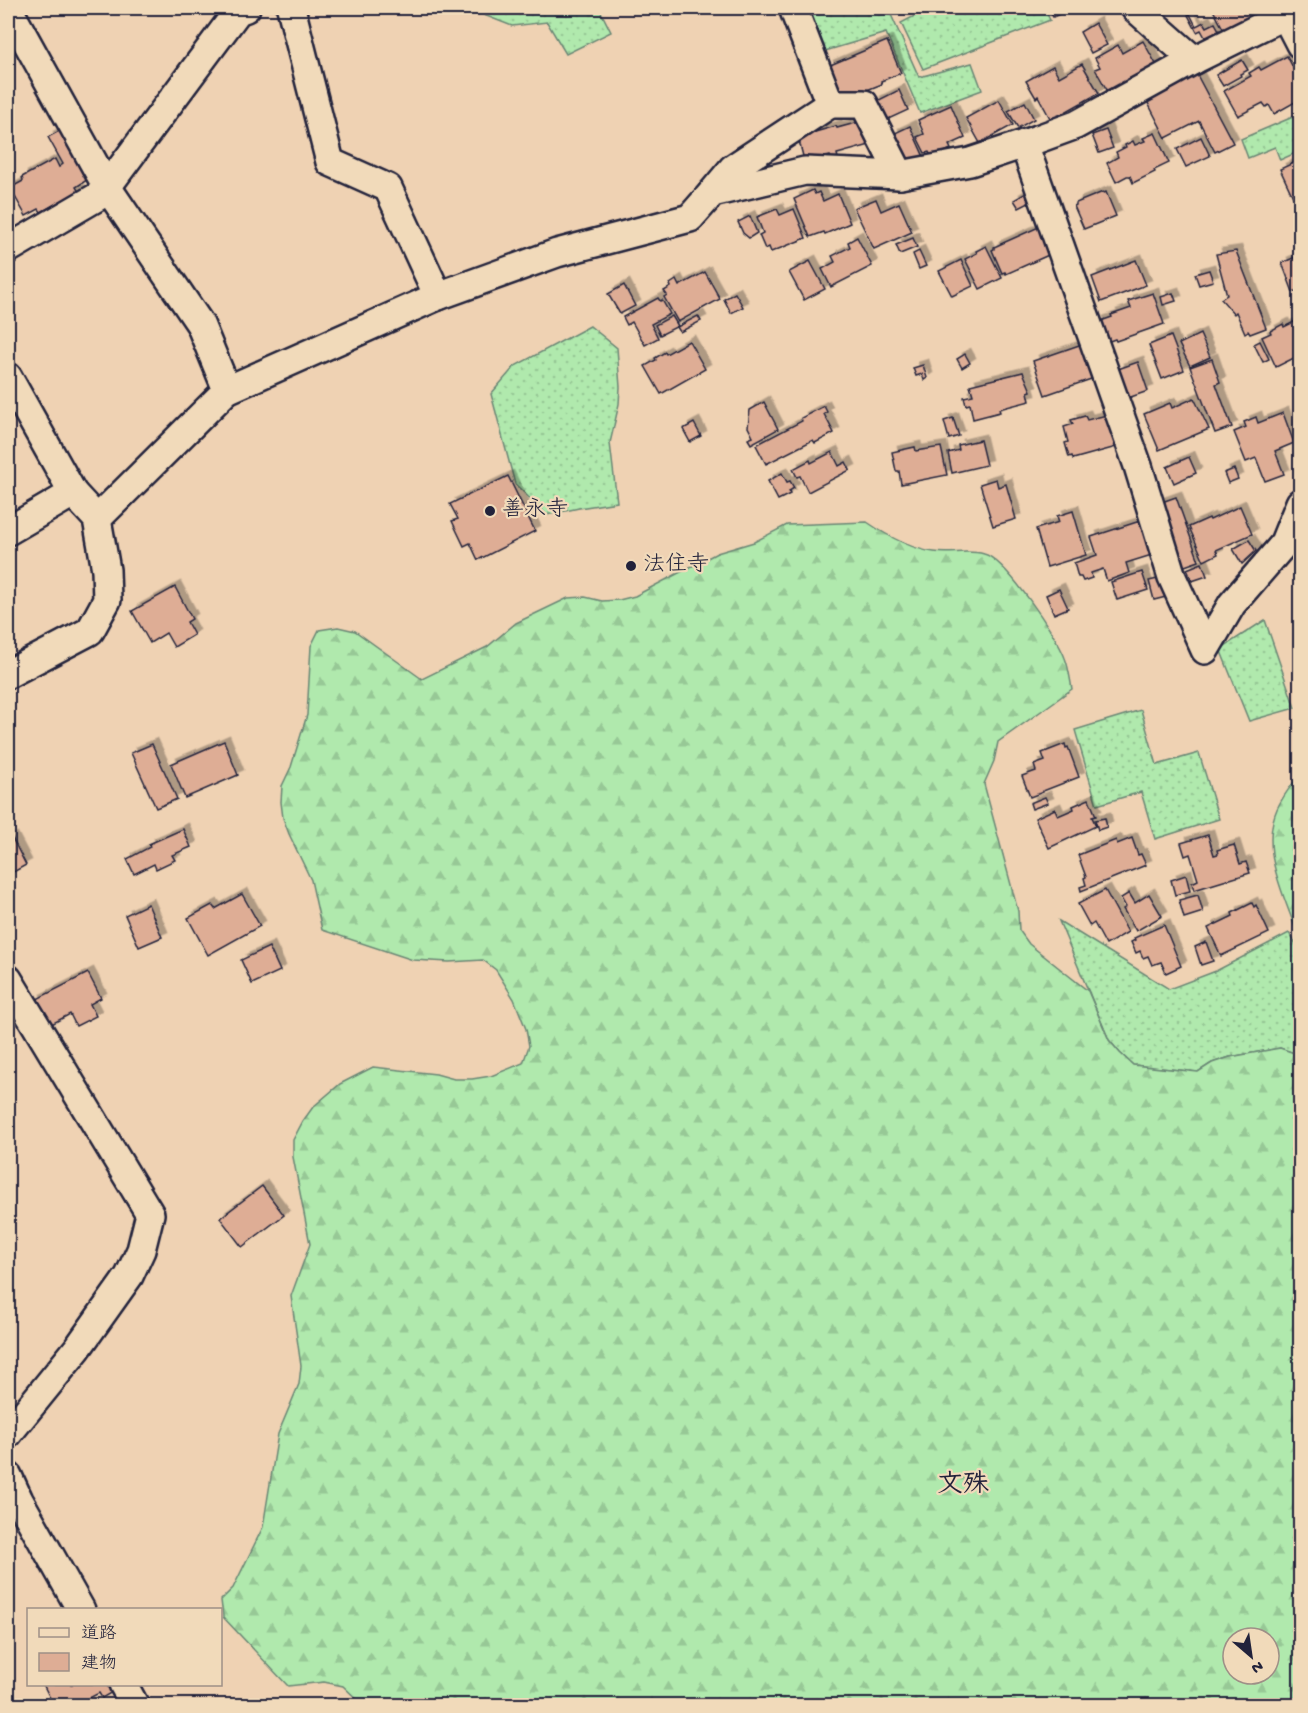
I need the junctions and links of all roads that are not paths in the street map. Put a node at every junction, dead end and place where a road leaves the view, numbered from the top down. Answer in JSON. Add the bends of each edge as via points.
{"nodes":[{"id":1,"x":8,"y":8,"type":"edge"},
{"id":2,"x":246,"y":8,"type":"edge"},
{"id":3,"x":291,"y":8,"type":"edge"},
{"id":4,"x":794,"y":8,"type":"edge"},
{"id":5,"x":1135,"y":8,"type":"edge"},
{"id":6,"x":1292,"y":11,"type":"edge"},
{"id":7,"x":1300,"y":44,"type":"edge"},
{"id":8,"x":1194,"y":60,"type":"junction"},
{"id":9,"x":830,"y":104,"type":"junction"},
{"id":10,"x":1024,"y":144,"type":"junction"},
{"id":11,"x":900,"y":175,"type":"junction"},
{"id":12,"x":107,"y":187,"type":"junction"},
{"id":13,"x":712,"y":193,"type":"junction"},
{"id":14,"x":8,"y":249,"type":"edge"},
{"id":15,"x":438,"y":296,"type":"junction"},
{"id":16,"x":8,"y":377,"type":"edge"},
{"id":17,"x":227,"y":390,"type":"junction"},
{"id":18,"x":73,"y":493,"type":"junction"},
{"id":19,"x":1300,"y":502,"type":"edge"},
{"id":20,"x":97,"y":519,"type":"junction"},
{"id":21,"x":8,"y":531,"type":"edge"},
{"id":22,"x":8,"y":674,"type":"edge"},
{"id":23,"x":8,"y":979,"type":"edge"},
{"id":24,"x":8,"y":1434,"type":"edge"},
{"id":25,"x":8,"y":1476,"type":"edge"},
{"id":26,"x":80,"y":1608,"type":"edge"},
{"id":27,"x":124,"y":1686,"type":"edge"},
{"id":28,"x":135,"y":1706,"type":"edge"}],
"edges":[{"from":1,"to":12,"type":"street"},
{"from":2,"to":12,"type":"street","via":[[238,12]]},
{"from":3,"to":15,"type":"street","via":[[330,162],[388,188]]},
{"from":4,"to":9,"type":"street"},
{"from":5,"to":8,"type":"street"},
{"from":6,"to":7,"type":"street"},
{"from":6,"to":8,"type":"street"},
{"from":8,"to":10,"type":"street","via":[[1076,125]]},
{"from":9,"to":11,"type":"street","via":[[864,104]]},
{"from":9,"to":13,"type":"street","via":[[732,168]]},
{"from":10,"to":11,"type":"street","via":[[970,162]]},
{"from":10,"to":19,"type":"street","via":[[1138,466],[1172,577],[1205,650],[1232,604],[1283,545]]},
{"from":11,"to":13,"type":"street","via":[[805,171]]},
{"from":12,"to":14,"type":"street","via":[[97,197]]},
{"from":12,"to":17,"type":"street","via":[[200,324]]},
{"from":13,"to":15,"type":"street","via":[[690,218],[557,252]]},
{"from":15,"to":17,"type":"street"},
{"from":16,"to":18,"type":"street"},
{"from":17,"to":20,"type":"street"},
{"from":18,"to":20,"type":"street"},
{"from":18,"to":21,"type":"street"},
{"from":20,"to":22,"type":"street","via":[[107,600],[90,631]]},
{"from":23,"to":24,"type":"street","via":[[150,1214],[141,1250],[129,1276],[77,1349]]},
{"from":25,"to":26,"type":"street"},
{"from":27,"to":28,"type":"street"}]}
